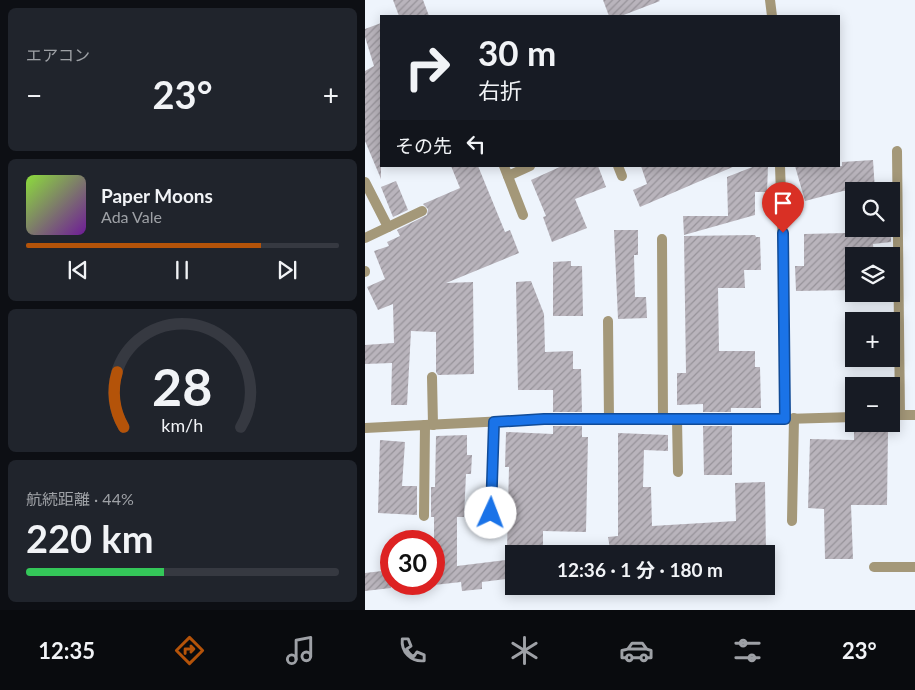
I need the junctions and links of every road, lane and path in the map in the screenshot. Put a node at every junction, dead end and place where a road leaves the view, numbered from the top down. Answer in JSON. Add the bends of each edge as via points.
{"nodes":[{"id":1,"x":770,"y":0,"type":"edge"},
{"id":2,"x":772,"y":15,"type":"edge"},
{"id":3,"x":897,"y":151,"type":"dead end"},
{"id":4,"x":525,"y":167,"type":"edge"},
{"id":5,"x":618,"y":167,"type":"edge"},
{"id":6,"x":780,"y":167,"type":"edge"},
{"id":7,"x":506,"y":171,"type":"edge"},
{"id":8,"x":622,"y":176,"type":"dead end"},
{"id":9,"x":365,"y":182,"type":"edge"},
{"id":10,"x":421,"y":211,"type":"dead end"},
{"id":11,"x":523,"y":216,"type":"dead end"},
{"id":12,"x":388,"y":227,"type":"junction"},
{"id":13,"x":365,"y":238,"type":"edge"},
{"id":14,"x":662,"y":239,"type":"dead end"},
{"id":15,"x":608,"y":321,"type":"dead end"},
{"id":16,"x":432,"y":377,"type":"dead end"},
{"id":17,"x":896,"y":377,"type":"edge"},
{"id":18,"x":900,"y":415,"type":"edge"},
{"id":19,"x":915,"y":415,"type":"edge"},
{"id":20,"x":845,"y":416,"type":"edge"},
{"id":21,"x":663,"y":419,"type":"junction"},
{"id":22,"x":677,"y":419,"type":"junction"},
{"id":23,"x":790,"y":419,"type":"junction"},
{"id":24,"x":609,"y":420,"type":"junction"},
{"id":25,"x":494,"y":422,"type":"junction"},
{"id":26,"x":429,"y":425,"type":"junction"},
{"id":27,"x":365,"y":428,"type":"edge"},
{"id":28,"x":678,"y":472,"type":"dead end"},
{"id":29,"x":423,"y":516,"type":"dead end"},
{"id":30,"x":792,"y":520,"type":"dead end"},
{"id":31,"x":490,"y":532,"type":"dead end"},
{"id":32,"x":874,"y":567,"type":"dead end"},
{"id":33,"x":915,"y":567,"type":"edge"}],
"edges":[{"from":1,"to":2,"type":"street"},
{"from":3,"to":17,"type":"street"},
{"from":4,"to":7,"type":"street"},
{"from":5,"to":8,"type":"street"},
{"from":6,"to":23,"type":"street"},
{"from":7,"to":11,"type":"street"},
{"from":9,"to":12,"type":"street"},
{"from":10,"to":12,"type":"street"},
{"from":12,"to":13,"type":"street"},
{"from":14,"to":21,"type":"street"},
{"from":15,"to":24,"type":"street"},
{"from":16,"to":26,"type":"street"},
{"from":18,"to":19,"type":"street"},
{"from":20,"to":23,"type":"street"},
{"from":21,"to":22,"type":"street"},
{"from":21,"to":24,"type":"street"},
{"from":22,"to":23,"type":"street"},
{"from":22,"to":28,"type":"street"},
{"from":23,"to":30,"type":"street"},
{"from":24,"to":25,"type":"street"},
{"from":25,"to":26,"type":"street"},
{"from":25,"to":31,"type":"street"},
{"from":26,"to":27,"type":"street"},
{"from":26,"to":29,"type":"street"},
{"from":32,"to":33,"type":"street"}]}
